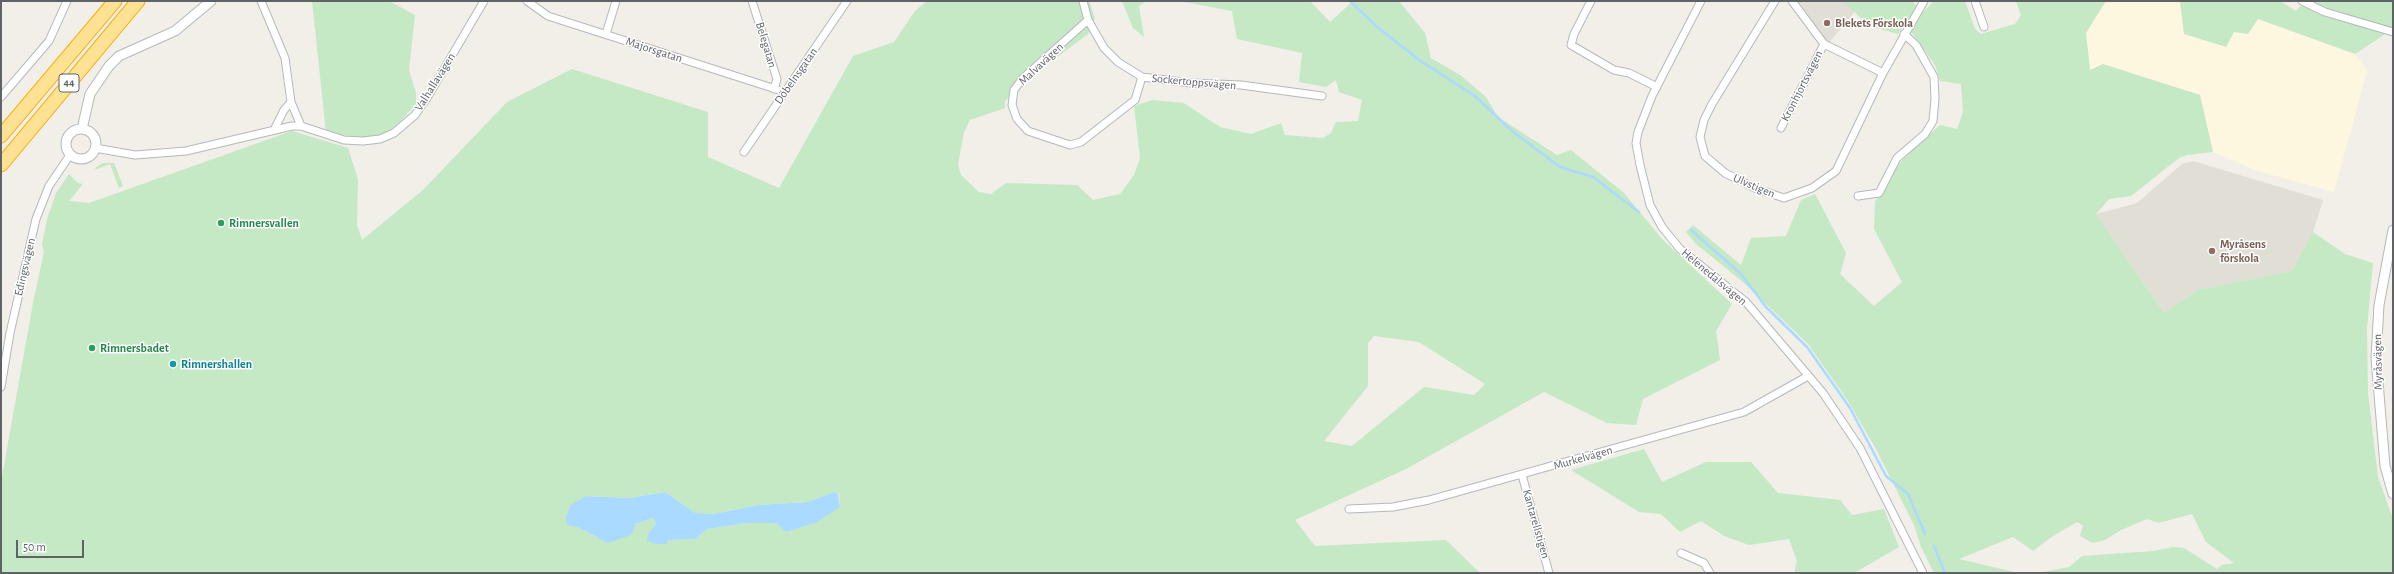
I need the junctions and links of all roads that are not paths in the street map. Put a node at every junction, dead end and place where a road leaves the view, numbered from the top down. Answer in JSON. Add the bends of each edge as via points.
{"nodes":[{"id":1,"x":67,"y":1,"type":"edge"},
{"id":2,"x":115,"y":1,"type":"edge"},
{"id":3,"x":138,"y":1,"type":"edge"},
{"id":4,"x":210,"y":1,"type":"edge"},
{"id":5,"x":261,"y":1,"type":"edge"},
{"id":6,"x":484,"y":1,"type":"edge"},
{"id":7,"x":527,"y":1,"type":"edge"},
{"id":8,"x":616,"y":1,"type":"edge"},
{"id":9,"x":752,"y":1,"type":"edge"},
{"id":10,"x":847,"y":1,"type":"edge"},
{"id":11,"x":1083,"y":1,"type":"edge"},
{"id":12,"x":1591,"y":1,"type":"edge"},
{"id":13,"x":1701,"y":1,"type":"edge"},
{"id":14,"x":1776,"y":1,"type":"edge"},
{"id":15,"x":1792,"y":1,"type":"edge"},
{"id":16,"x":1924,"y":1,"type":"edge"},
{"id":17,"x":1976,"y":1,"type":"edge"},
{"id":18,"x":2302,"y":1,"type":"edge"},
{"id":19,"x":1088,"y":20,"type":"junction"},
{"id":20,"x":1984,"y":27,"type":"dead end"},
{"id":21,"x":2393,"y":32,"type":"edge"},
{"id":22,"x":606,"y":34,"type":"junction"},
{"id":23,"x":1904,"y":34,"type":"junction"},
{"id":24,"x":1824,"y":44,"type":"junction"},
{"id":25,"x":1883,"y":73,"type":"junction"},
{"id":26,"x":1142,"y":77,"type":"junction"},
{"id":27,"x":1657,"y":87,"type":"junction"},
{"id":28,"x":774,"y":89,"type":"junction"},
{"id":29,"x":785,"y":92,"type":"junction"},
{"id":30,"x":1322,"y":96,"type":"dead end"},
{"id":31,"x":1,"y":97,"type":"edge"},
{"id":32,"x":291,"y":102,"type":"junction"},
{"id":33,"x":300,"y":126,"type":"junction"},
{"id":34,"x":1781,"y":128,"type":"dead end"},
{"id":35,"x":82,"y":129,"type":"junction"},
{"id":36,"x":274,"y":130,"type":"junction"},
{"id":37,"x":1,"y":136,"type":"edge"},
{"id":38,"x":95,"y":148,"type":"junction"},
{"id":39,"x":744,"y":152,"type":"dead end"},
{"id":40,"x":70,"y":155,"type":"junction"},
{"id":41,"x":1,"y":165,"type":"edge"},
{"id":42,"x":1858,"y":196,"type":"dead end"},
{"id":43,"x":2393,"y":230,"type":"edge"},
{"id":44,"x":1808,"y":376,"type":"junction"},
{"id":45,"x":1,"y":387,"type":"edge"},
{"id":46,"x":1522,"y":475,"type":"junction"},
{"id":47,"x":2393,"y":494,"type":"edge"},
{"id":48,"x":1349,"y":509,"type":"dead end"},
{"id":49,"x":1681,"y":553,"type":"dead end"},
{"id":50,"x":1549,"y":573,"type":"edge"},
{"id":51,"x":1710,"y":573,"type":"edge"},
{"id":52,"x":1923,"y":573,"type":"edge"}],
"edges":[{"from":1,"to":31,"type":"street","via":[[49,41]]},
{"from":2,"to":37,"type":"highway","number":"44"},
{"from":3,"to":41,"type":"highway","number":"44"},
{"from":4,"to":35,"type":"street","via":[[175,31],[119,56],[90,94]]},
{"from":5,"to":32,"type":"street","via":[[285,58]]},
{"from":6,"to":33,"type":"street","name":"Valhallavägen","via":[[427,98],[415,115],[394,133],[380,139],[344,140]]},
{"from":7,"to":22,"type":"street","name":"Majorsgatan","via":[[548,16]]},
{"from":8,"to":22,"type":"street"},
{"from":9,"to":28,"type":"street","name":"Belegatan","via":[[777,80]]},
{"from":10,"to":29,"type":"street","name":"Döbelnsgatan"},
{"from":11,"to":19,"type":"street","name":"Sockertoppsvägen"},
{"from":12,"to":27,"type":"street","via":[[1570,45],[1614,70],[1629,73]]},
{"from":13,"to":27,"type":"street","name":"Helenedalsvägen"},
{"from":14,"to":25,"type":"street","name":"Ulvstigen","via":[[1734,65],[1704,120],[1700,137],[1702,149],[1707,158],[1725,173],[1757,189],[1784,198],[1812,188],[1836,171]]},
{"from":15,"to":24,"type":"street"},
{"from":16,"to":23,"type":"street","name":"Ulvstigen"},
{"from":17,"to":20,"type":"street"},
{"from":18,"to":21,"type":"street","via":[[2325,12]]},
{"from":19,"to":26,"type":"street","name":"Sockertoppsvägen","via":[[1104,48],[1118,62]]},
{"from":19,"to":26,"type":"street","name":"Malvavägen","via":[[1023,78],[1014,90],[1012,105],[1017,119],[1028,131],[1070,145],[1081,142],[1136,100]]},
{"from":22,"to":28,"type":"street","name":"Majorsgatan"},
{"from":23,"to":25,"type":"street","name":"Ulvstigen"},
{"from":23,"to":42,"type":"street","via":[[1916,45],[1934,77],[1933,120],[1925,134],[1897,158],[1879,193]]},
{"from":24,"to":25,"type":"street"},
{"from":24,"to":34,"type":"street","name":"Kronhjortsvägen"},
{"from":26,"to":30,"type":"street","name":"Sockertoppsvägen","via":[[1191,83],[1241,85]]},
{"from":27,"to":44,"type":"street","name":"Helenedalsvägen","via":[[1643,116],[1636,143],[1646,193],[1656,216],[1680,249],[1746,302]]},
{"from":28,"to":29,"type":"street","name":"Majorsgatan"},
{"from":29,"to":39,"type":"street","name":"Döbelnsgatan"},
{"from":32,"to":33,"type":"street"},
{"from":32,"to":36,"type":"street"},
{"from":33,"to":36,"type":"street","name":"Valhallavägen"},
{"from":35,"to":38,"type":"street","via":[[93,136]]},
{"from":35,"to":40,"type":"street","via":[[72,132],[67,138],[66,146]]},
{"from":36,"to":38,"type":"street","name":"Valhallavägen","via":[[186,151],[135,155]]},
{"from":38,"to":40,"type":"street","via":[[85,159],[76,159]]},
{"from":40,"to":45,"type":"street","name":"Edingsvägen","via":[[49,186],[36,219],[15,306]]},
{"from":43,"to":47,"type":"street","name":"Myråsvägen","via":[[2379,304],[2376,358],[2385,466]]},
{"from":44,"to":46,"type":"street","name":"Murkelvägen","via":[[1744,412]]},
{"from":44,"to":52,"type":"street","name":"Helenedalsvägen","via":[[1860,448]]},
{"from":46,"to":48,"type":"street","name":"Murkelvägen","via":[[1393,507]]},
{"from":46,"to":50,"type":"street","name":"Kantarellstigen"},
{"from":49,"to":51,"type":"street","via":[[1704,563]]}]}
